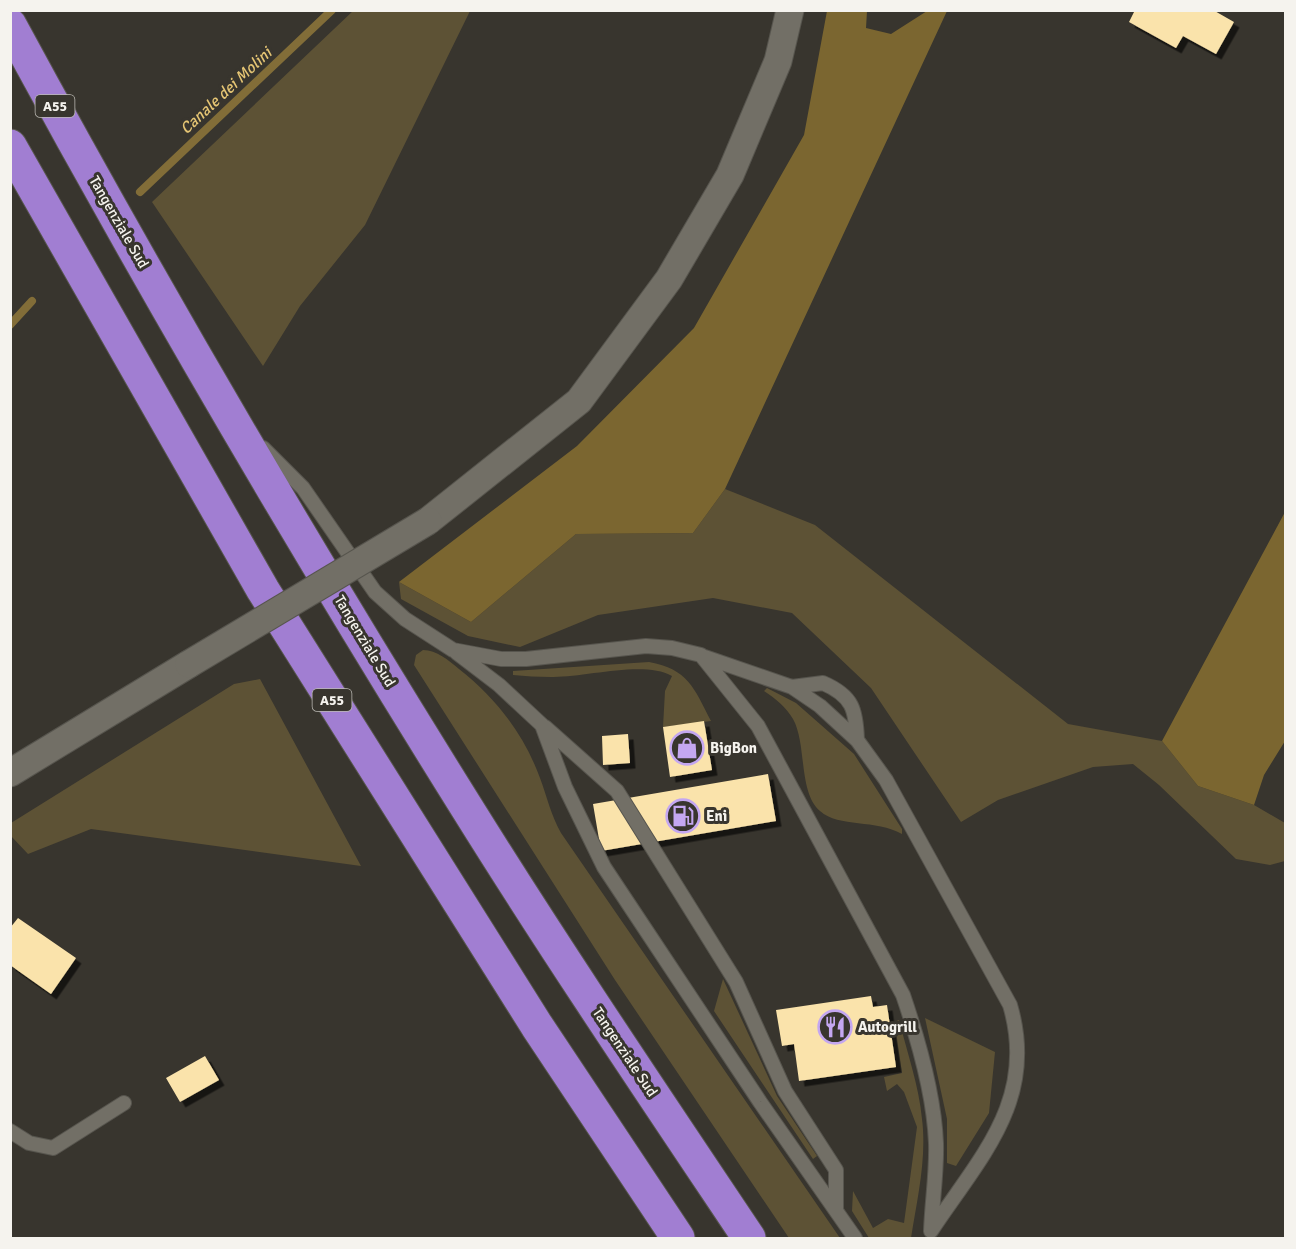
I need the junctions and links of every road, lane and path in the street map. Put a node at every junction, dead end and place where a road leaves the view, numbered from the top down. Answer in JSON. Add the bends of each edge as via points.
{"nodes":[{"id":1,"x":790,"y":10,"type":"edge"},
{"id":2,"x":10,"y":25,"type":"edge"},
{"id":3,"x":10,"y":146,"type":"edge"},
{"id":4,"x":229,"y":414,"type":"junction"},
{"id":5,"x":453,"y":650,"type":"junction"},
{"id":6,"x":701,"y":655,"type":"junction"},
{"id":7,"x":792,"y":687,"type":"junction"},
{"id":8,"x":542,"y":725,"type":"junction"},
{"id":9,"x":857,"y":740,"type":"junction"},
{"id":10,"x":10,"y":773,"type":"edge"},
{"id":11,"x":124,"y":1103,"type":"dead end"},
{"id":12,"x":10,"y":1131,"type":"edge"},
{"id":13,"x":836,"y":1209,"type":"junction"},
{"id":14,"x":930,"y":1235,"type":"edge"},
{"id":15,"x":678,"y":1239,"type":"edge"},
{"id":16,"x":749,"y":1239,"type":"edge"},
{"id":17,"x":855,"y":1239,"type":"edge"}],
"edges":[{"from":1,"to":10,"type":"street","bridge":true,"via":[[778,61],[730,175],[669,279],[579,400],[429,521]]},
{"from":2,"to":4,"type":"highway","name":"Tangenziale Sud","number":"A55"},
{"from":3,"to":15,"type":"highway","number":"A55","via":[[263,590],[512,986]]},
{"from":4,"to":5,"type":"lane","via":[[303,488],[361,574],[387,605]]},
{"from":4,"to":16,"type":"highway","name":"Tangenziale Sud","number":"A55","via":[[468,809]]},
{"from":5,"to":6,"type":"lane","via":[[501,659],[646,646]]},
{"from":5,"to":8,"type":"lane"},
{"from":6,"to":7,"type":"lane"},
{"from":6,"to":14,"type":"lane","via":[[758,726],[903,995],[934,1121]]},
{"from":7,"to":9,"type":"lane"},
{"from":7,"to":9,"type":"lane","via":[[823,683],[845,697],[856,714]]},
{"from":8,"to":13,"type":"lane","via":[[565,787],[604,867]]},
{"from":8,"to":13,"type":"lane","via":[[617,791],[736,982],[785,1091],[836,1170]]},
{"from":9,"to":14,"type":"lane","via":[[891,789],[1000,983],[1017,1029],[1019,1051],[1010,1105]]},
{"from":11,"to":12,"type":"lane","via":[[53,1148],[29,1143]]},
{"from":13,"to":17,"type":"lane"}]}
